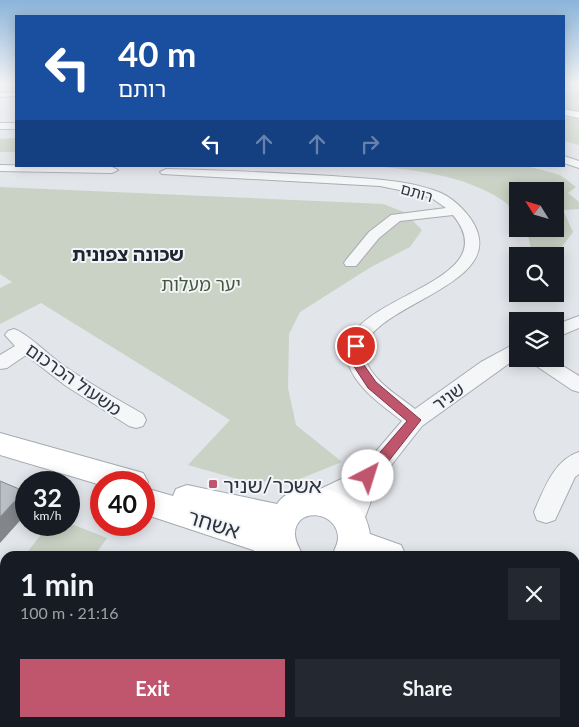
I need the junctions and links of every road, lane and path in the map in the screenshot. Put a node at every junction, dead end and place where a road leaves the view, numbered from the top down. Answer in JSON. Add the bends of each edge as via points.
{"nodes":[{"id":1,"x":0,"y":126,"type":"edge"},
{"id":2,"x":15,"y":126,"type":"edge"},
{"id":3,"x":565,"y":159,"type":"edge"},
{"id":4,"x":579,"y":165,"type":"edge"},
{"id":5,"x":0,"y":168,"type":"edge"},
{"id":6,"x":112,"y":170,"type":"dead end"},
{"id":7,"x":166,"y":172,"type":"dead end"},
{"id":8,"x":456,"y":211,"type":"junction"},
{"id":9,"x":351,"y":263,"type":"dead end"},
{"id":10,"x":579,"y":321,"type":"edge"},
{"id":11,"x":564,"y":328,"type":"edge"},
{"id":12,"x":509,"y":354,"type":"edge"},
{"id":13,"x":0,"y":362,"type":"edge"},
{"id":14,"x":551,"y":367,"type":"edge"},
{"id":15,"x":579,"y":385,"type":"edge"},
{"id":16,"x":136,"y":420,"type":"dead end"},
{"id":17,"x":415,"y":420,"type":"junction"},
{"id":18,"x":0,"y":444,"type":"edge"},
{"id":19,"x":0,"y":460,"type":"edge"},
{"id":20,"x":579,"y":461,"type":"edge"},
{"id":21,"x":94,"y":471,"type":"edge"},
{"id":22,"x":368,"y":476,"type":"junction"},
{"id":23,"x":90,"y":486,"type":"edge"},
{"id":24,"x":155,"y":489,"type":"edge"},
{"id":25,"x":320,"y":501,"type":"junction"},
{"id":26,"x":155,"y":504,"type":"edge"},
{"id":27,"x":546,"y":512,"type":"dead end"},
{"id":28,"x":283,"y":519,"type":"junction"},
{"id":29,"x":351,"y":541,"type":"edge"},
{"id":30,"x":280,"y":551,"type":"edge"},
{"id":31,"x":283,"y":551,"type":"edge"},
{"id":32,"x":376,"y":551,"type":"edge"}],
"edges":[{"from":1,"to":2,"type":"street"},
{"from":3,"to":4,"type":"street"},
{"from":5,"to":6,"type":"street"},
{"from":7,"to":8,"type":"street","name":"רותם","via":[[391,185],[437,196]]},
{"from":8,"to":9,"type":"street","via":[[396,218],[374,235]]},
{"from":8,"to":17,"type":"street","name":"רותם","via":[[472,234],[474,246],[470,258],[447,278],[374,322],[362,333],[356,346],[358,365],[372,385]]},
{"from":10,"to":11,"type":"street"},
{"from":12,"to":17,"type":"street","name":"שניר"},
{"from":13,"to":16,"type":"street","name":"משעול הכרכום","via":[[20,341],[90,393]]},
{"from":14,"to":15,"type":"street"},
{"from":17,"to":22,"type":"street","name":"שניר"},
{"from":18,"to":21,"type":"main road"},
{"from":19,"to":23,"type":"main road"},
{"from":20,"to":27,"type":"street","via":[[567,470]]},
{"from":22,"to":25,"type":"street","name":"שניר"},
{"from":22,"to":29,"type":"street","name":"שניר"},
{"from":24,"to":28,"type":"main road","name":"אשחר"},
{"from":25,"to":28,"type":"main road","via":[[299,504]]},
{"from":25,"to":29,"type":"main road","via":[[343,512]]},
{"from":26,"to":30,"type":"main road","name":"אשחר","via":[[263,538]]},
{"from":28,"to":31,"type":"main road","via":[[278,540]]},
{"from":29,"to":32,"type":"main road"}]}
